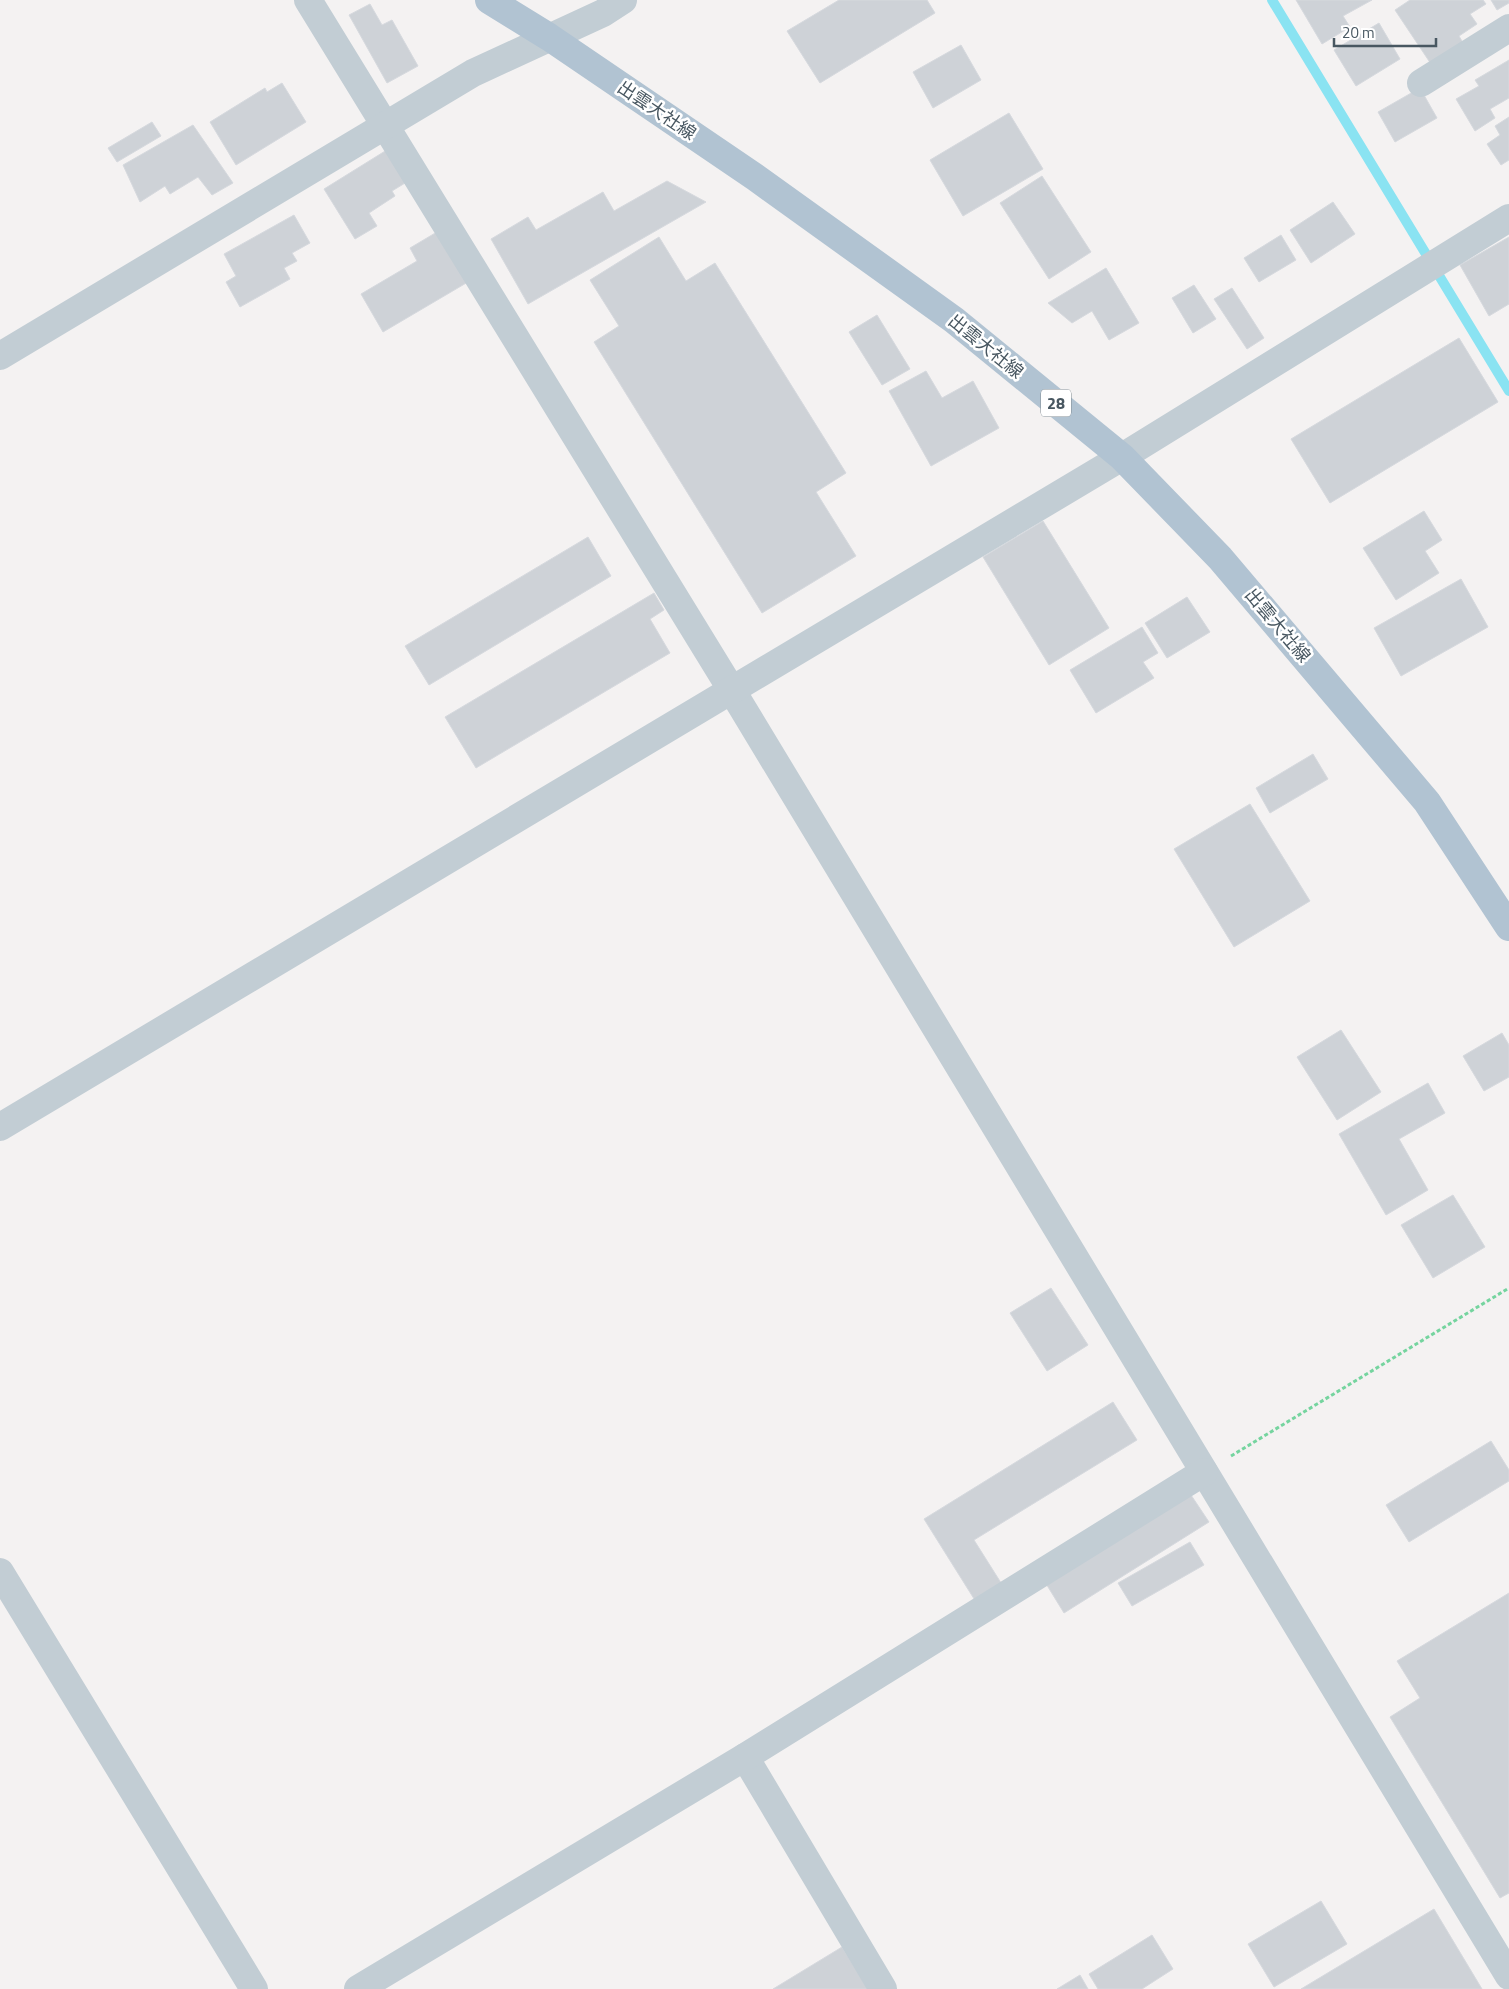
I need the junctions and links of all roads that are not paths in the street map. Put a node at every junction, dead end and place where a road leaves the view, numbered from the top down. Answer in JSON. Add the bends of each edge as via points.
{"nodes":[{"id":1,"x":308,"y":0,"type":"edge"},
{"id":2,"x":489,"y":0,"type":"edge"},
{"id":3,"x":623,"y":0,"type":"edge"},
{"id":4,"x":1509,"y":28,"type":"edge"},
{"id":5,"x":548,"y":37,"type":"junction"},
{"id":6,"x":1421,"y":83,"type":"dead end"},
{"id":7,"x":385,"y":125,"type":"junction"},
{"id":8,"x":1509,"y":218,"type":"edge"},
{"id":9,"x":0,"y":356,"type":"edge"},
{"id":10,"x":1122,"y":456,"type":"junction"},
{"id":11,"x":731,"y":689,"type":"junction"},
{"id":12,"x":1509,"y":927,"type":"edge"},
{"id":13,"x":0,"y":1127,"type":"edge"},
{"id":14,"x":1204,"y":1472,"type":"junction"},
{"id":15,"x":0,"y":1572,"type":"edge"},
{"id":16,"x":745,"y":1757,"type":"junction"},
{"id":17,"x":1509,"y":1976,"type":"edge"},
{"id":18,"x":254,"y":1989,"type":"edge"},
{"id":19,"x":358,"y":1989,"type":"edge"},
{"id":20,"x":883,"y":1989,"type":"edge"}],
"edges":[{"from":1,"to":7,"type":"street"},
{"from":2,"to":5,"type":"main road","name":"出雲大社線","number":"28"},
{"from":3,"to":5,"type":"street","via":[[603,13]]},
{"from":4,"to":6,"type":"street"},
{"from":5,"to":7,"type":"street","via":[[473,73]]},
{"from":5,"to":10,"type":"main road","name":"出雲大社線","number":"28","via":[[755,177],[954,320]]},
{"from":7,"to":9,"type":"street"},
{"from":7,"to":11,"type":"street"},
{"from":8,"to":10,"type":"street"},
{"from":10,"to":11,"type":"street"},
{"from":10,"to":12,"type":"main road","name":"出雲大社線","number":"28","via":[[1220,558],[1427,802]]},
{"from":11,"to":13,"type":"street"},
{"from":11,"to":14,"type":"street"},
{"from":14,"to":16,"type":"street"},
{"from":14,"to":17,"type":"street"},
{"from":15,"to":18,"type":"street"},
{"from":16,"to":19,"type":"street"},
{"from":16,"to":20,"type":"street"}]}
